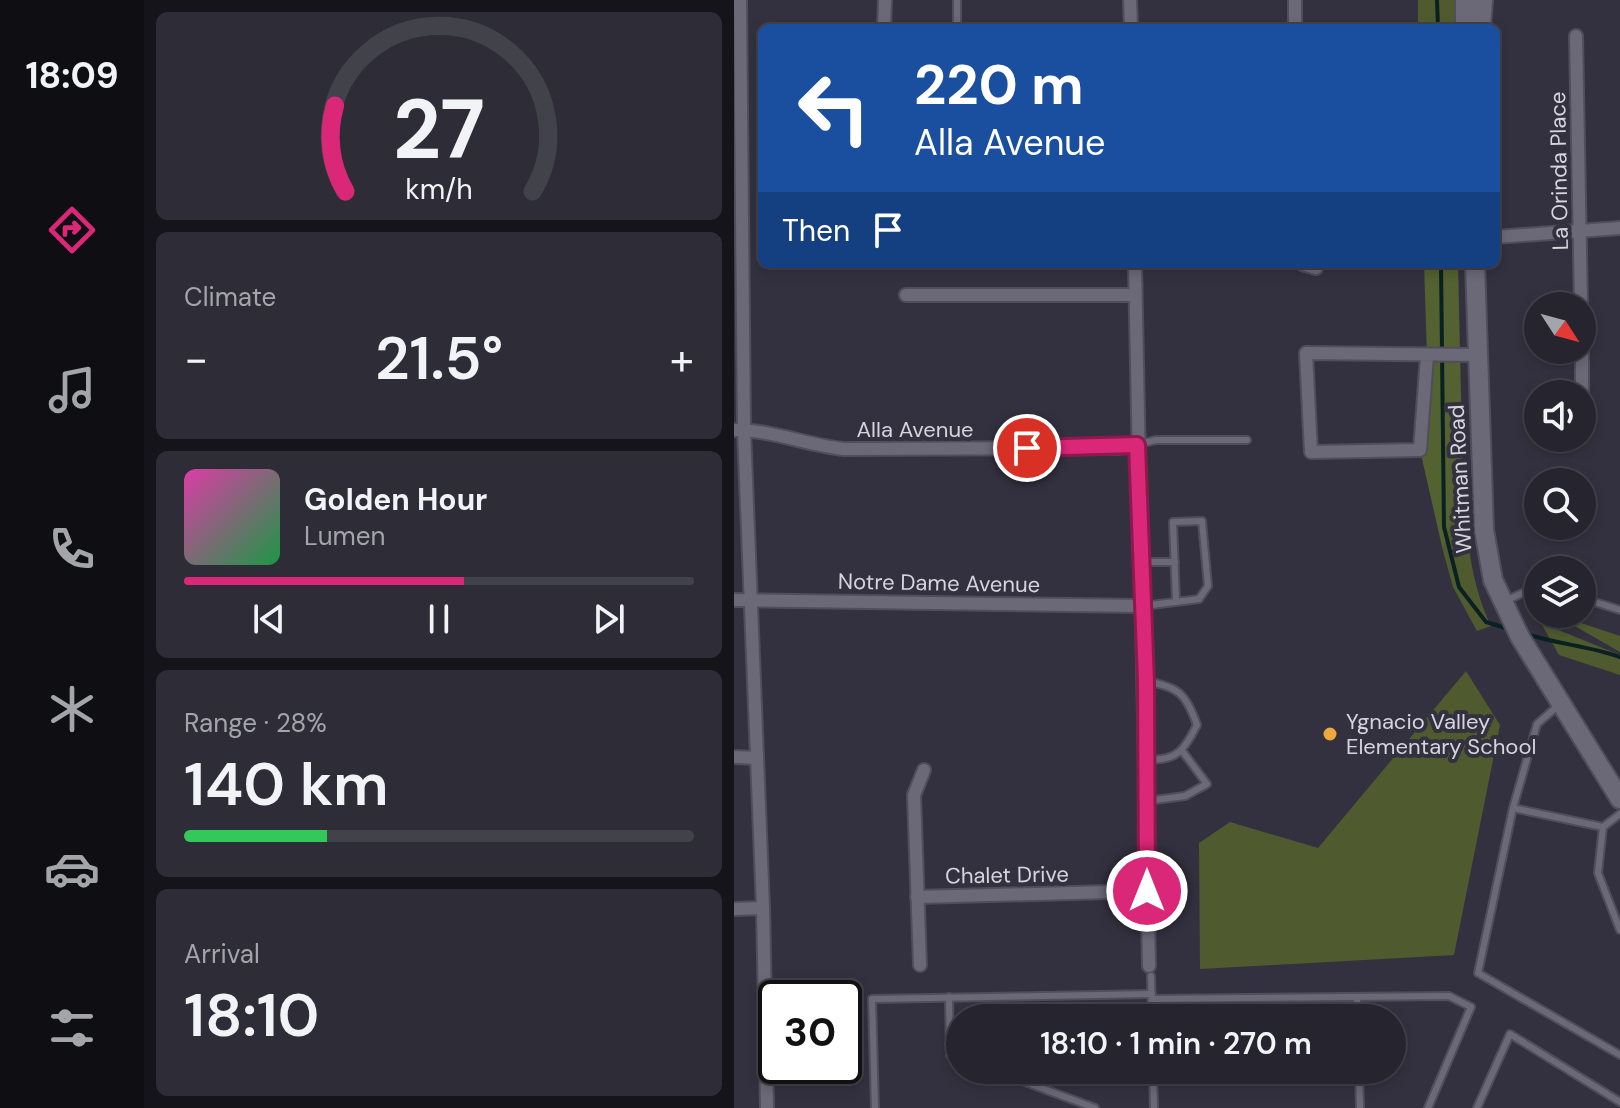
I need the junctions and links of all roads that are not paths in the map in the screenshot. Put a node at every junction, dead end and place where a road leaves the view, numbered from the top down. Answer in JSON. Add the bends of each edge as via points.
{"nodes":[{"id":1,"x":740,"y":0,"type":"edge"},
{"id":2,"x":885,"y":0,"type":"edge"},
{"id":3,"x":957,"y":0,"type":"edge"},
{"id":4,"x":1130,"y":0,"type":"edge"},
{"id":5,"x":1295,"y":0,"type":"edge"},
{"id":6,"x":1465,"y":0,"type":"edge"},
{"id":7,"x":1483,"y":0,"type":"edge"},
{"id":8,"x":884,"y":24,"type":"edge"},
{"id":9,"x":957,"y":24,"type":"edge"},
{"id":10,"x":1131,"y":24,"type":"edge"},
{"id":11,"x":1295,"y":24,"type":"edge"},
{"id":12,"x":1465,"y":24,"type":"edge"},
{"id":13,"x":1481,"y":24,"type":"edge"},
{"id":14,"x":1576,"y":36,"type":"dead end"},
{"id":15,"x":1581,"y":228,"type":"junction"},
{"id":16,"x":1620,"y":228,"type":"edge"},
{"id":17,"x":1500,"y":237,"type":"edge"},
{"id":18,"x":1135,"y":268,"type":"edge"},
{"id":19,"x":1475,"y":268,"type":"edge"},
{"id":20,"x":737,"y":275,"type":"edge"},
{"id":21,"x":1581,"y":292,"type":"edge"},
{"id":22,"x":906,"y":295,"type":"dead end"},
{"id":23,"x":1133,"y":295,"type":"junction"},
{"id":24,"x":1470,"y":355,"type":"junction"},
{"id":25,"x":1427,"y":356,"type":"junction"},
{"id":26,"x":739,"y":430,"type":"edge"},
{"id":27,"x":1247,"y":440,"type":"dead end"},
{"id":28,"x":1137,"y":445,"type":"junction"},
{"id":29,"x":1141,"y":562,"type":"junction"},
{"id":30,"x":1175,"y":562,"type":"junction"},
{"id":31,"x":1524,"y":592,"type":"edge"},
{"id":32,"x":734,"y":600,"type":"edge"},
{"id":33,"x":751,"y":601,"type":"junction"},
{"id":34,"x":1176,"y":601,"type":"junction"},
{"id":35,"x":1501,"y":602,"type":"junction"},
{"id":36,"x":1596,"y":602,"type":"edge"},
{"id":37,"x":1143,"y":606,"type":"junction"},
{"id":38,"x":1620,"y":610,"type":"edge"},
{"id":39,"x":1146,"y":681,"type":"junction"},
{"id":40,"x":1561,"y":703,"type":"junction"},
{"id":41,"x":1183,"y":752,"type":"junction"},
{"id":42,"x":734,"y":757,"type":"edge"},
{"id":43,"x":756,"y":758,"type":"junction"},
{"id":44,"x":1147,"y":759,"type":"junction"},
{"id":45,"x":924,"y":770,"type":"dead end"},
{"id":46,"x":1618,"y":790,"type":"edge"},
{"id":47,"x":1147,"y":801,"type":"junction"},
{"id":48,"x":1513,"y":808,"type":"junction"},
{"id":49,"x":1620,"y":814,"type":"edge"},
{"id":50,"x":1603,"y":827,"type":"junction"},
{"id":51,"x":1147,"y":891,"type":"junction"},
{"id":52,"x":917,"y":897,"type":"junction"},
{"id":53,"x":763,"y":908,"type":"junction"},
{"id":54,"x":734,"y":909,"type":"edge"},
{"id":55,"x":1620,"y":930,"type":"edge"},
{"id":56,"x":920,"y":965,"type":"dead end"},
{"id":57,"x":1150,"y":971,"type":"joint"},
{"id":58,"x":1152,"y":996,"type":"junction"},
{"id":59,"x":949,"y":997,"type":"junction"},
{"id":60,"x":1357,"y":998,"type":"junction"},
{"id":61,"x":949,"y":1004,"type":"edge"},
{"id":62,"x":1152,"y":1004,"type":"edge"},
{"id":63,"x":1357,"y":1004,"type":"edge"},
{"id":64,"x":1620,"y":1055,"type":"edge"},
{"id":65,"x":1031,"y":1084,"type":"edge"},
{"id":66,"x":1153,"y":1084,"type":"edge"},
{"id":67,"x":1359,"y":1084,"type":"edge"},
{"id":68,"x":1620,"y":1102,"type":"edge"},
{"id":69,"x":767,"y":1108,"type":"edge"},
{"id":70,"x":875,"y":1108,"type":"edge"},
{"id":71,"x":1095,"y":1108,"type":"edge"},
{"id":72,"x":1154,"y":1108,"type":"edge"},
{"id":73,"x":1360,"y":1108,"type":"edge"},
{"id":74,"x":1428,"y":1108,"type":"edge"},
{"id":75,"x":1477,"y":1108,"type":"edge"}],
"edges":[{"from":1,"to":20,"type":"street"},
{"from":2,"to":8,"type":"street"},
{"from":3,"to":9,"type":"lane"},
{"from":4,"to":10,"type":"street"},
{"from":5,"to":11,"type":"street"},
{"from":6,"to":12,"type":"street"},
{"from":7,"to":13,"type":"street"},
{"from":14,"to":15,"type":"street","name":"La Orinda Place"},
{"from":15,"to":16,"type":"street"},
{"from":15,"to":17,"type":"street"},
{"from":15,"to":21,"type":"street","name":"La Orinda Place"},
{"from":18,"to":23,"type":"street"},
{"from":19,"to":24,"type":"street","name":"Whitman Road"},
{"from":20,"to":26,"type":"street"},
{"from":22,"to":23,"type":"street"},
{"from":23,"to":28,"type":"street"},
{"from":24,"to":25,"type":"street"},
{"from":24,"to":35,"type":"street","name":"Whitman Road","via":[[1484,530]]},
{"from":25,"to":25,"type":"street","via":[[1306,353],[1311,452],[1420,450]]},
{"from":26,"to":28,"type":"street","name":"Alla Avenue","via":[[844,449]]},
{"from":26,"to":33,"type":"street"},
{"from":27,"to":28,"type":"lane","via":[[1156,440]]},
{"from":28,"to":29,"type":"street"},
{"from":29,"to":30,"type":"lane"},
{"from":29,"to":37,"type":"street"},
{"from":30,"to":34,"type":"lane"},
{"from":30,"to":34,"type":"lane","via":[[1173,522],[1202,521],[1208,586],[1199,599]]},
{"from":31,"to":35,"type":"lane"},
{"from":32,"to":33,"type":"street","name":"Notre Dame Avenue"},
{"from":33,"to":37,"type":"street","name":"Notre Dame Avenue"},
{"from":33,"to":43,"type":"street"},
{"from":34,"to":37,"type":"lane"},
{"from":35,"to":40,"type":"street","name":"Whitman Road"},
{"from":36,"to":38,"type":"lane"},
{"from":37,"to":39,"type":"street"},
{"from":39,"to":41,"type":"lane","via":[[1173,686],[1190,703],[1197,725]]},
{"from":39,"to":44,"type":"street"},
{"from":40,"to":46,"type":"street","name":"Whitman Road"},
{"from":40,"to":48,"type":"lane","via":[[1537,724]]},
{"from":41,"to":44,"type":"lane","via":[[1163,761]]},
{"from":41,"to":47,"type":"lane","via":[[1207,784],[1185,796]]},
{"from":42,"to":43,"type":"street"},
{"from":43,"to":53,"type":"street"},
{"from":44,"to":47,"type":"street"},
{"from":45,"to":52,"type":"street","via":[[914,795]]},
{"from":47,"to":51,"type":"street"},
{"from":48,"to":50,"type":"lane"},
{"from":48,"to":64,"type":"lane","via":[[1478,973]]},
{"from":49,"to":50,"type":"lane"},
{"from":50,"to":55,"type":"lane","via":[[1598,873]]},
{"from":51,"to":52,"type":"street","name":"Chalet Drive"},
{"from":51,"to":57,"type":"street"},
{"from":52,"to":56,"type":"street"},
{"from":53,"to":54,"type":"street"},
{"from":53,"to":69,"type":"street"},
{"from":57,"to":58,"type":"lane"},
{"from":58,"to":59,"type":"lane"},
{"from":58,"to":60,"type":"lane"},
{"from":58,"to":62,"type":"lane"},
{"from":59,"to":61,"type":"lane"},
{"from":59,"to":70,"type":"lane","via":[[872,999]]},
{"from":60,"to":63,"type":"lane"},
{"from":60,"to":74,"type":"lane","via":[[1449,996],[1471,1007]]},
{"from":65,"to":71,"type":"lane"},
{"from":66,"to":72,"type":"lane"},
{"from":67,"to":73,"type":"lane"},
{"from":68,"to":75,"type":"lane","via":[[1510,1034]]}]}
